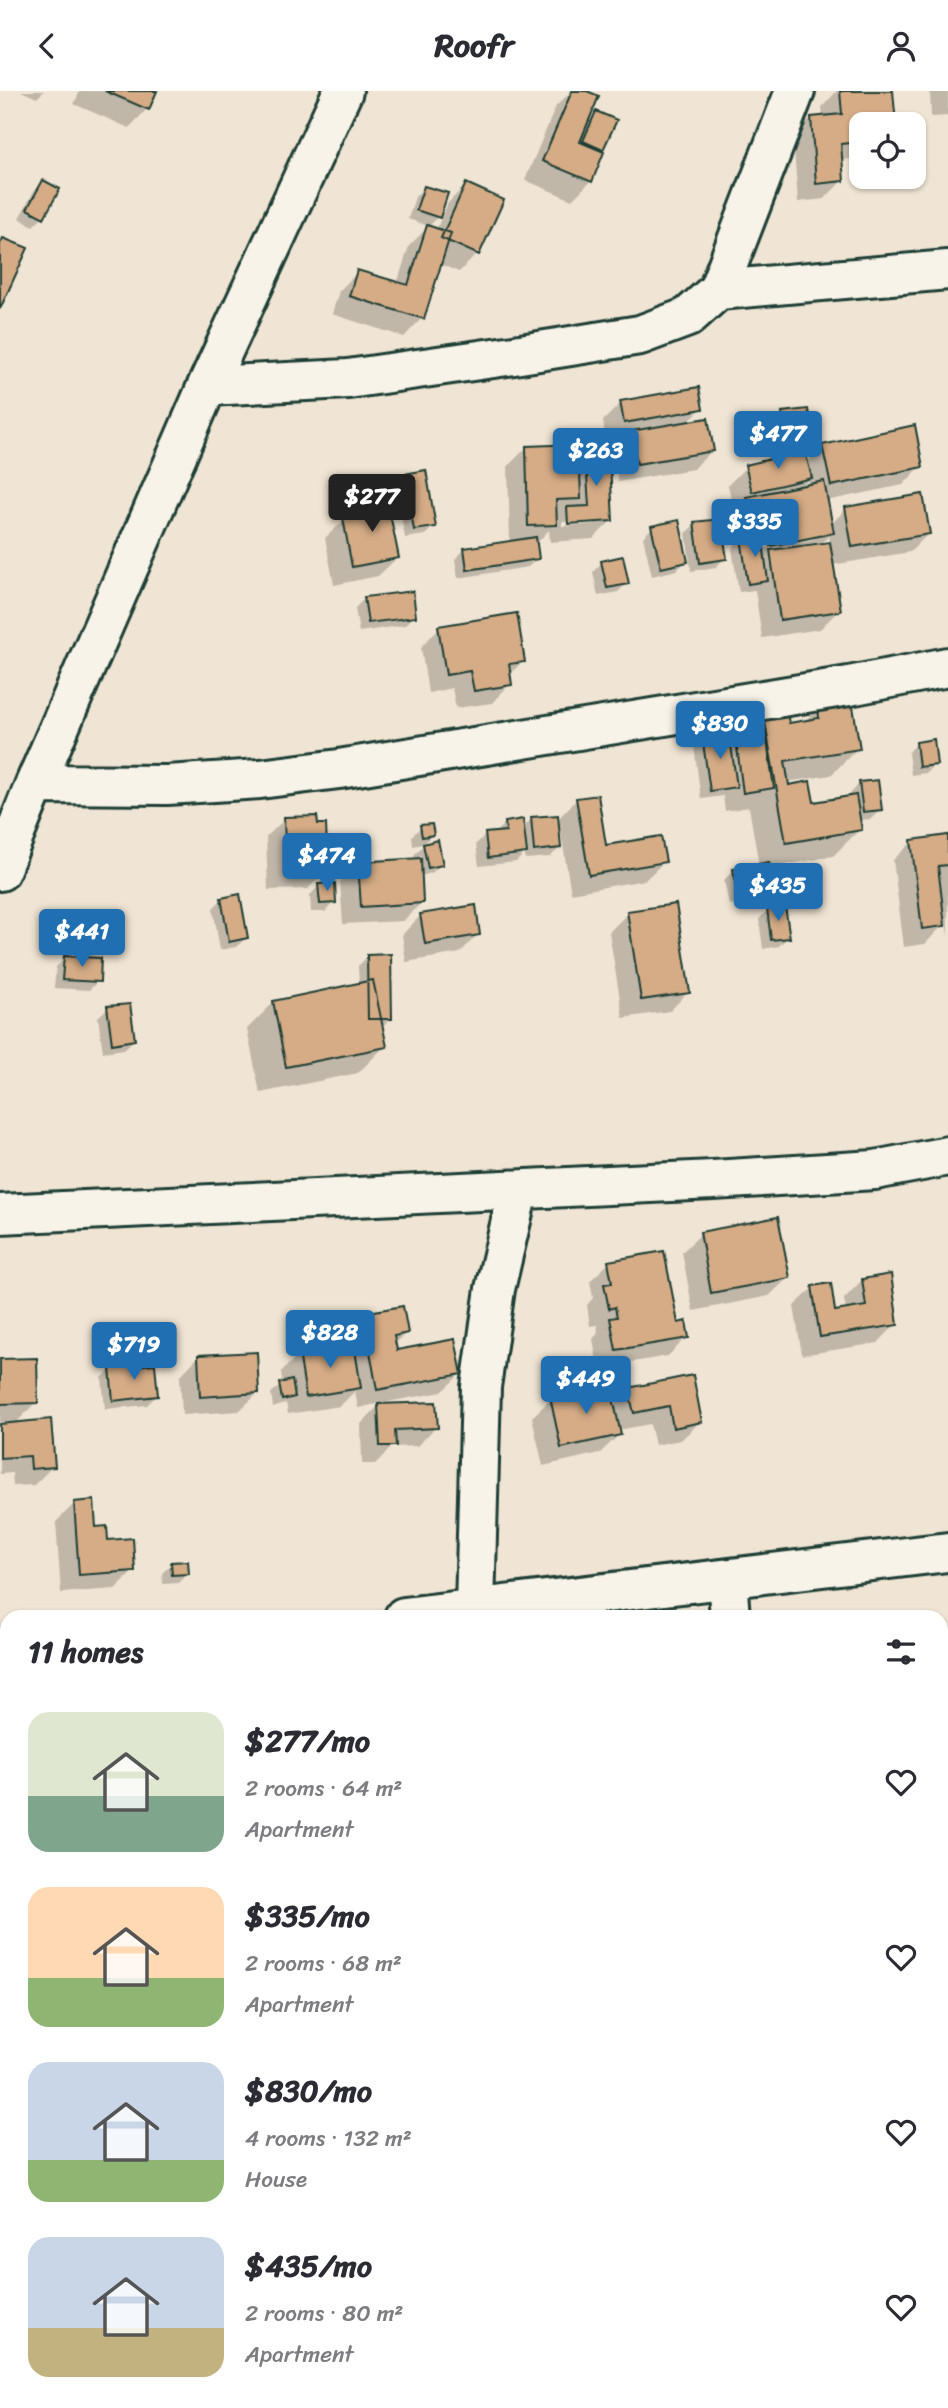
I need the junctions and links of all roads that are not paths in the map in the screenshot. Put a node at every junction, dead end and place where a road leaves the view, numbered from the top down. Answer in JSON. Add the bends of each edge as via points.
{"nodes":[{"id":1,"x":343,"y":91,"type":"edge"},
{"id":2,"x":795,"y":91,"type":"edge"},
{"id":3,"x":948,"y":270,"type":"edge"},
{"id":4,"x":718,"y":290,"type":"junction"},
{"id":5,"x":207,"y":386,"type":"junction"},
{"id":6,"x":948,"y":667,"type":"edge"},
{"id":7,"x":35,"y":784,"type":"junction"},
{"id":8,"x":0,"y":871,"type":"edge"},
{"id":9,"x":948,"y":1156,"type":"edge"},
{"id":10,"x":518,"y":1191,"type":"junction"},
{"id":11,"x":0,"y":1214,"type":"edge"},
{"id":12,"x":948,"y":1552,"type":"edge"},
{"id":13,"x":727,"y":1579,"type":"junction"},
{"id":14,"x":475,"y":1608,"type":"junction"},
{"id":15,"x":459,"y":1610,"type":"edge"},
{"id":16,"x":729,"y":1610,"type":"edge"}],
"edges":[{"from":1,"to":5,"type":"street"},
{"from":2,"to":4,"type":"street"},
{"from":3,"to":4,"type":"street"},
{"from":4,"to":5,"type":"street","via":[[688,317],[640,335],[348,379]]},
{"from":5,"to":7,"type":"street"},
{"from":6,"to":7,"type":"street","via":[[339,769],[167,785]]},
{"from":7,"to":8,"type":"street"},
{"from":9,"to":10,"type":"street","via":[[875,1170]]},
{"from":10,"to":11,"type":"street"},
{"from":10,"to":14,"type":"street","via":[[495,1289],[481,1387]]},
{"from":12,"to":13,"type":"street"},
{"from":13,"to":14,"type":"street"},
{"from":13,"to":16,"type":"street"},
{"from":14,"to":15,"type":"street"}]}
